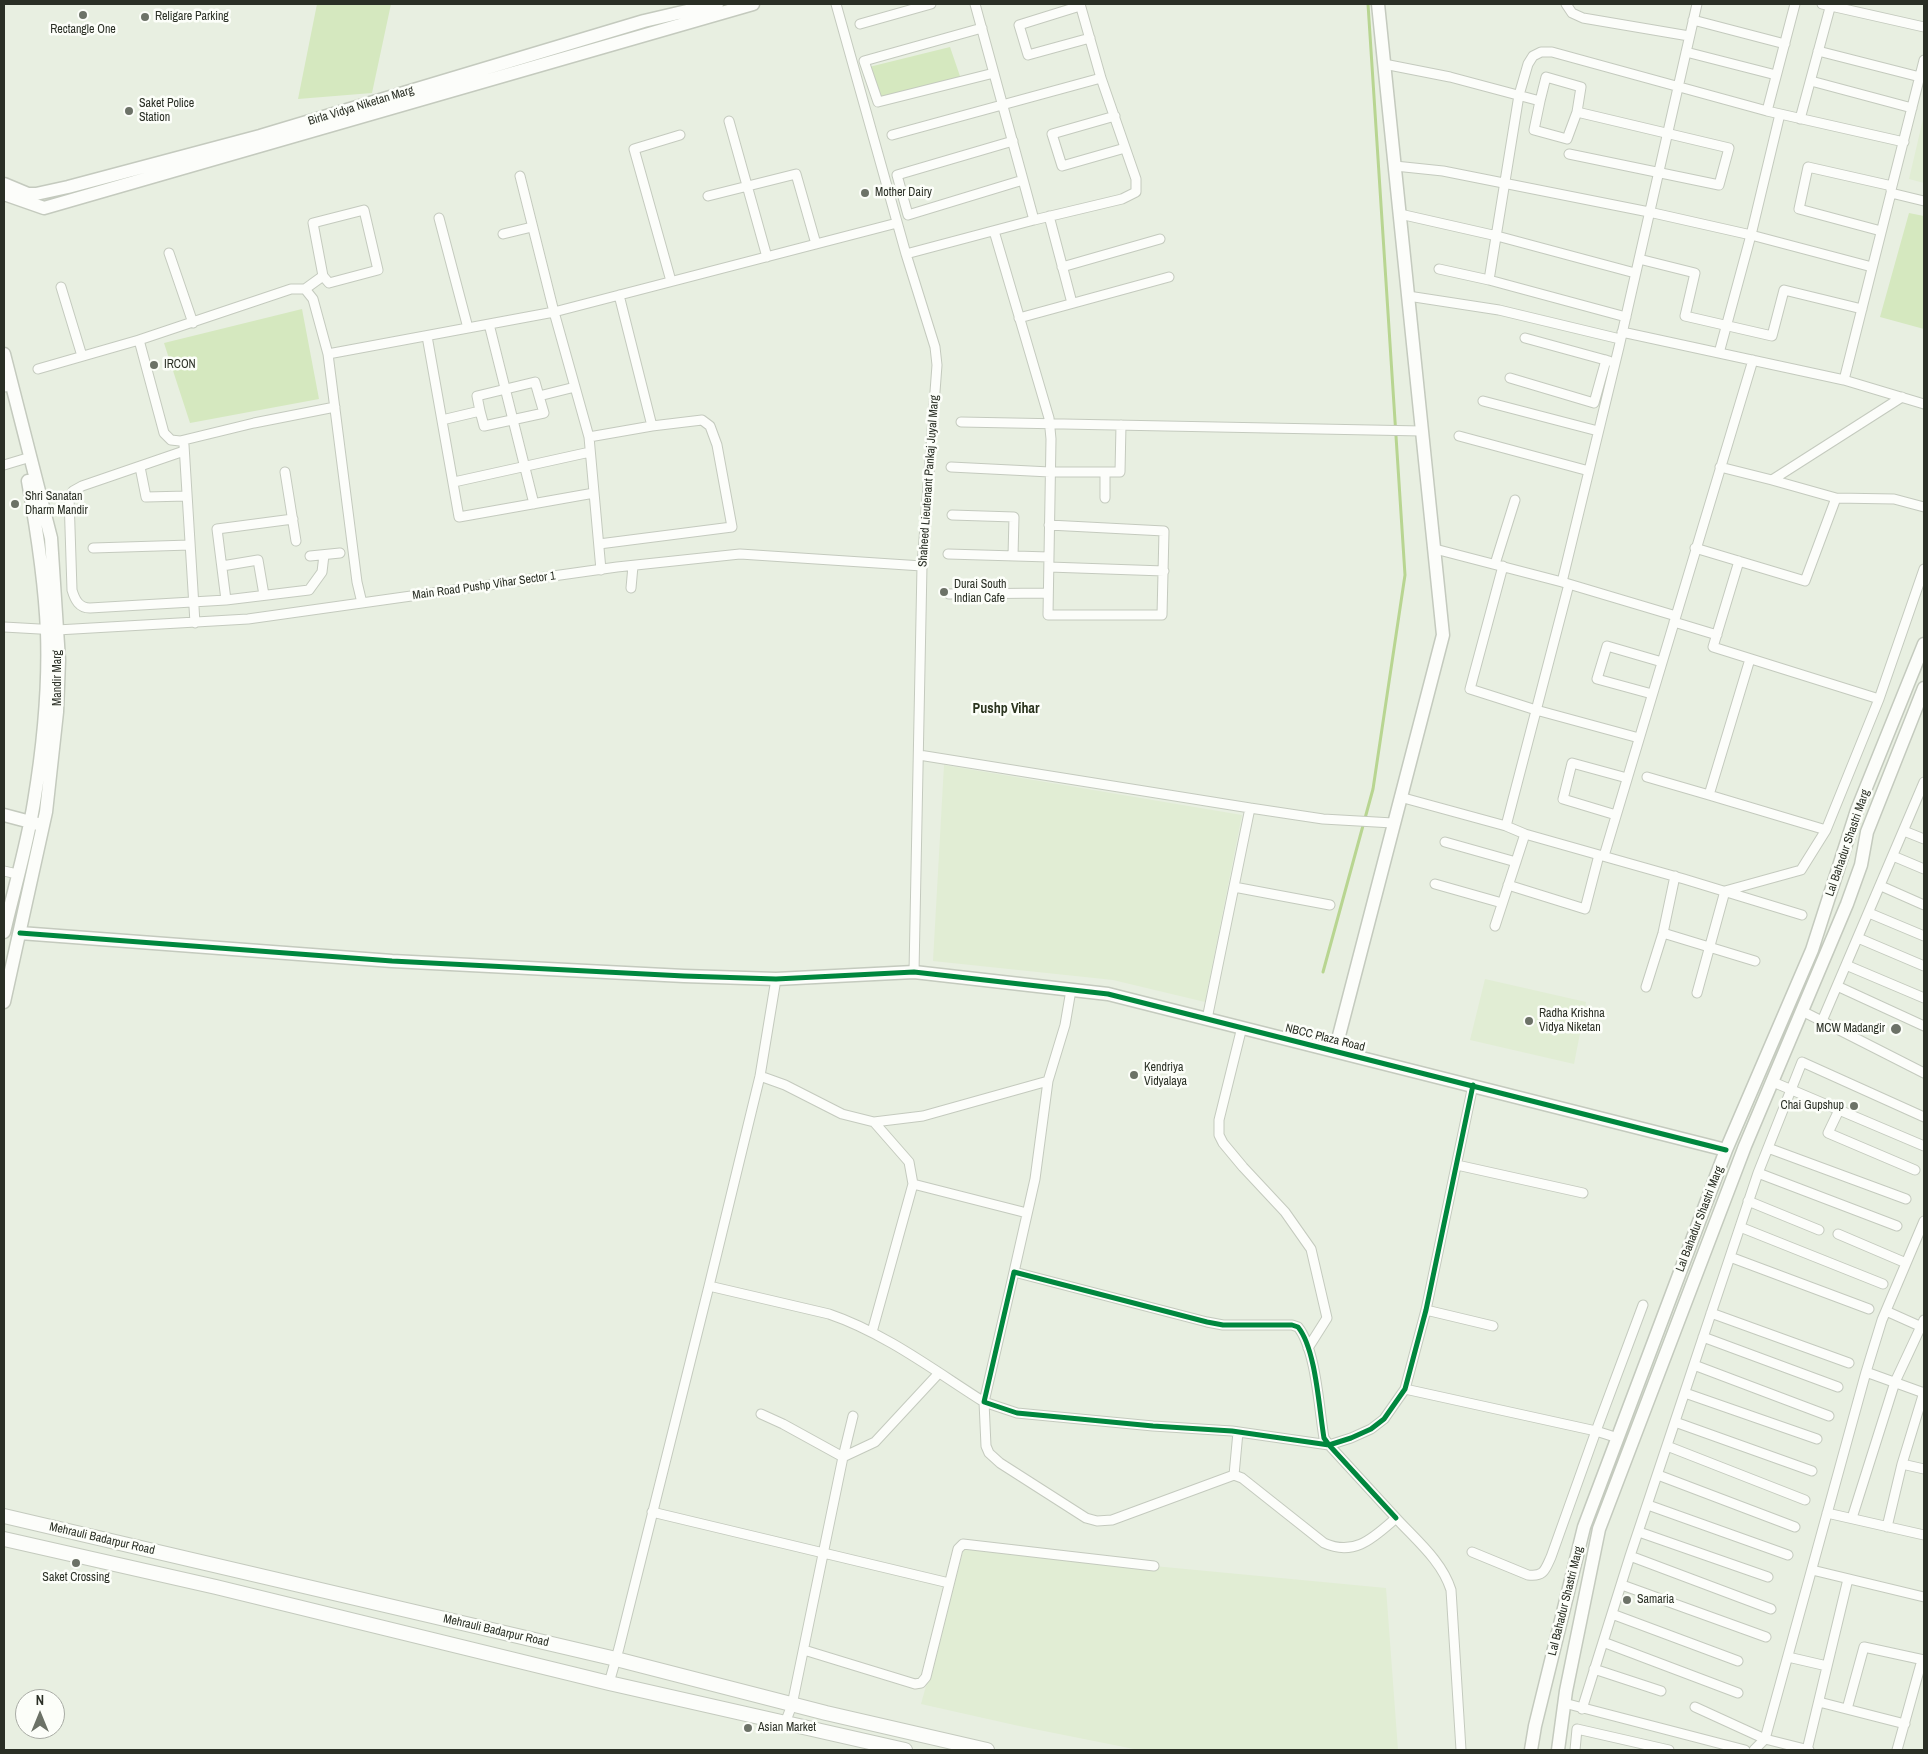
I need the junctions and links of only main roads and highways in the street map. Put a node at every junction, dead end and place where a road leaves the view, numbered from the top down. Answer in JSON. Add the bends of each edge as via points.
{"nodes":[{"id":1,"x":4,"y":1516,"type":"edge"},
{"id":2,"x":4,"y":1539,"type":"edge"},
{"id":3,"x":133,"y":1546,"type":"junction"},
{"id":4,"x":128,"y":1567,"type":"junction"},
{"id":5,"x":905,"y":1750,"type":"edge"},
{"id":6,"x":987,"y":1750,"type":"edge"}],
"edges":[{"from":1,"to":3,"type":"main road","name":"Mehrauli Badarpur Road"},
{"from":2,"to":4,"type":"main road","name":"Mehrauli Badarpur Road"},
{"from":3,"to":4,"type":"main road"},
{"from":3,"to":6,"type":"main road","name":"Mehrauli Badarpur Road","via":[[616,1658],[792,1705]]},
{"from":4,"to":5,"type":"main road","name":"Mehrauli Badarpur Road","via":[[608,1683]]}]}
